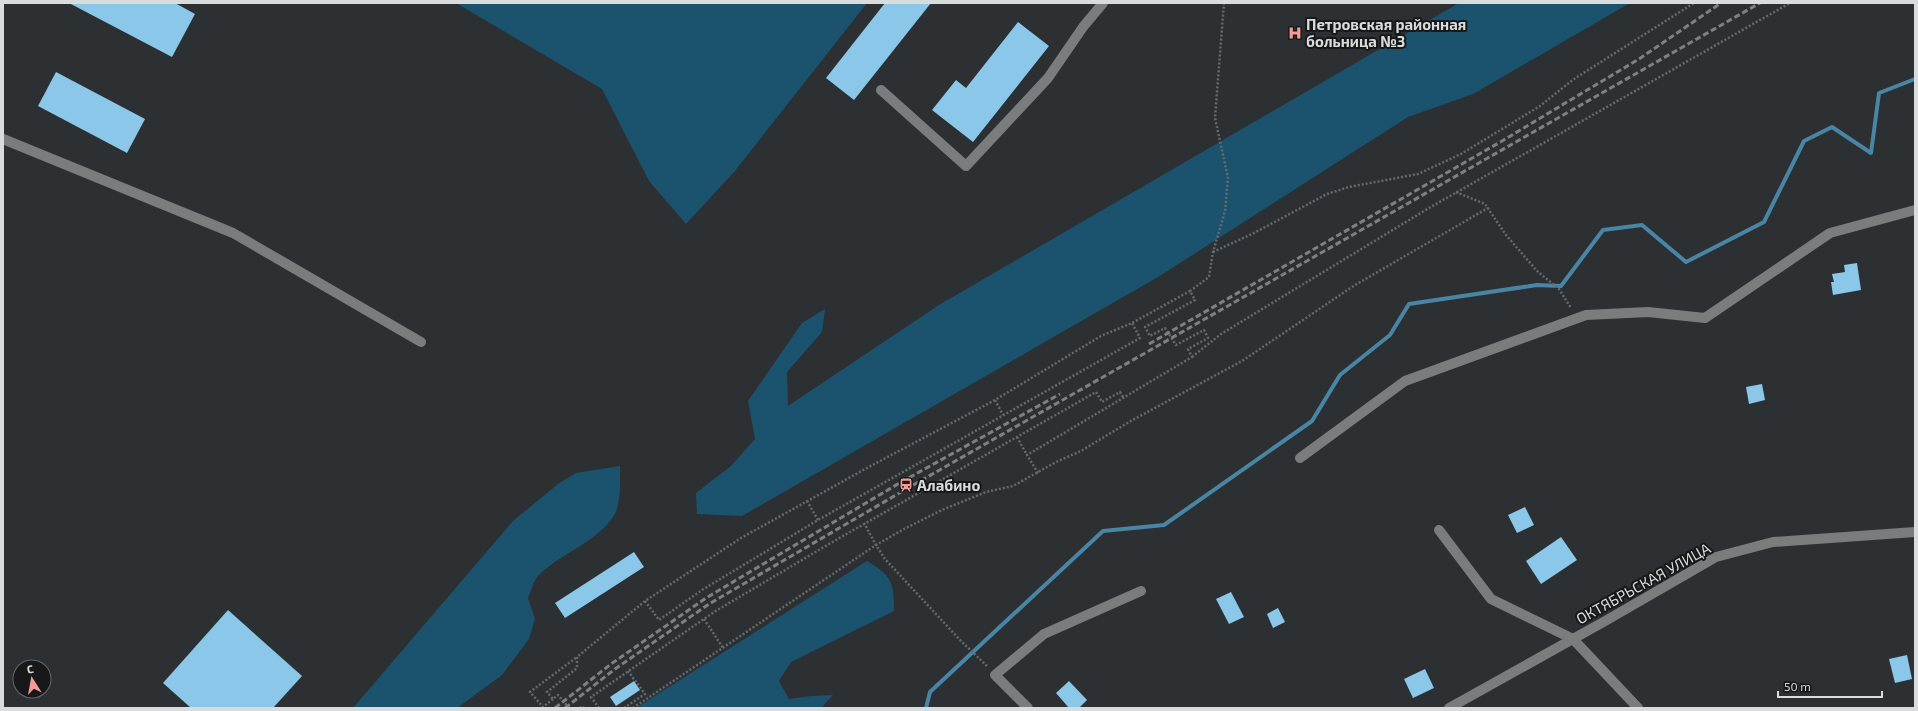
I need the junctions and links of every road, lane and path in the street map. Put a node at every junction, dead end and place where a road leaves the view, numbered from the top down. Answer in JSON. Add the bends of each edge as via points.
{"nodes":[{"id":1,"x":1102,"y":3,"type":"edge"},
{"id":2,"x":1224,"y":3,"type":"edge"},
{"id":3,"x":1694,"y":3,"type":"edge"},
{"id":4,"x":1790,"y":3,"type":"edge"},
{"id":5,"x":880,"y":90,"type":"dead end"},
{"id":6,"x":3,"y":139,"type":"edge"},
{"id":7,"x":1456,"y":192,"type":"junction"},
{"id":8,"x":1488,"y":208,"type":"junction"},
{"id":9,"x":1915,"y":210,"type":"edge"},
{"id":10,"x":1213,"y":252,"type":"junction"},
{"id":11,"x":1190,"y":291,"type":"junction"},
{"id":12,"x":1586,"y":314,"type":"junction"},
{"id":13,"x":1132,"y":322,"type":"junction"},
{"id":14,"x":421,"y":342,"type":"dead end"},
{"id":15,"x":1192,"y":356,"type":"junction"},
{"id":16,"x":1123,"y":397,"type":"junction"},
{"id":17,"x":995,"y":400,"type":"junction"},
{"id":18,"x":1003,"y":415,"type":"junction"},
{"id":19,"x":1017,"y":437,"type":"junction"},
{"id":20,"x":1027,"y":455,"type":"junction"},
{"id":21,"x":1300,"y":458,"type":"dead end"},
{"id":22,"x":1038,"y":473,"type":"junction"},
{"id":23,"x":807,"y":501,"type":"junction"},
{"id":24,"x":818,"y":520,"type":"junction"},
{"id":25,"x":864,"y":523,"type":"junction"},
{"id":26,"x":1439,"y":530,"type":"dead end"},
{"id":27,"x":1915,"y":532,"type":"edge"},
{"id":28,"x":876,"y":545,"type":"junction"},
{"id":29,"x":1141,"y":591,"type":"dead end"},
{"id":30,"x":645,"y":601,"type":"junction"},
{"id":31,"x":704,"y":619,"type":"junction"},
{"id":32,"x":1573,"y":640,"type":"junction"},
{"id":33,"x":723,"y":648,"type":"junction"},
{"id":34,"x":577,"y":656,"type":"junction"},
{"id":35,"x":982,"y":661,"type":"dead end"},
{"id":36,"x":628,"y":671,"type":"junction"},
{"id":37,"x":553,"y":699,"type":"junction"},
{"id":38,"x":569,"y":708,"type":"edge"},
{"id":39,"x":580,"y":708,"type":"edge"},
{"id":40,"x":584,"y":708,"type":"edge"},
{"id":41,"x":599,"y":708,"type":"edge"},
{"id":42,"x":624,"y":708,"type":"edge"},
{"id":43,"x":633,"y":708,"type":"edge"},
{"id":44,"x":1028,"y":708,"type":"edge"},
{"id":45,"x":1449,"y":708,"type":"edge"},
{"id":46,"x":1638,"y":708,"type":"edge"}],
"edges":[{"from":1,"to":5,"type":"street","via":[[1048,78],[966,166]]},
{"from":2,"to":10,"type":"path","via":[[1215,118],[1228,178],[1225,211]]},
{"from":3,"to":10,"type":"path","via":[[1574,79],[1540,106],[1461,154],[1418,174],[1327,194]]},
{"from":4,"to":7,"type":"path"},
{"from":6,"to":14,"type":"street","via":[[233,233]]},
{"from":7,"to":8,"type":"path","via":[[1485,204]]},
{"from":7,"to":15,"type":"path","via":[[1221,334]]},
{"from":8,"to":12,"type":"path","via":[[1506,235],[1537,271],[1559,289],[1569,307]]},
{"from":8,"to":22,"type":"path","via":[[1355,286],[1242,361]]},
{"from":9,"to":12,"type":"street","via":[[1830,233],[1705,318],[1648,312]]},
{"from":10,"to":11,"type":"path","via":[[1209,277]]},
{"from":11,"to":13,"type":"path"},
{"from":11,"to":15,"type":"path","via":[[1195,300],[1145,327],[1150,336],[1165,328],[1176,345],[1204,330],[1208,338],[1188,349]]},
{"from":12,"to":21,"type":"street","via":[[1405,382]]},
{"from":13,"to":17,"type":"path","via":[[1101,336]]},
{"from":13,"to":18,"type":"path","via":[[1140,338]]},
{"from":15,"to":16,"type":"path"},
{"from":16,"to":19,"type":"path","via":[[1120,392],[1102,402],[1096,392]]},
{"from":16,"to":20,"type":"path"},
{"from":17,"to":18,"type":"path"},
{"from":17,"to":23,"type":"path"},
{"from":18,"to":24,"type":"path"},
{"from":19,"to":20,"type":"path"},
{"from":19,"to":25,"type":"path"},
{"from":20,"to":22,"type":"path"},
{"from":22,"to":28,"type":"path","via":[[1013,486],[986,492],[942,510]]},
{"from":23,"to":24,"type":"path"},
{"from":23,"to":30,"type":"path","via":[[741,538]]},
{"from":24,"to":30,"type":"path","via":[[702,590],[659,620]]},
{"from":25,"to":28,"type":"path"},
{"from":25,"to":31,"type":"path"},
{"from":26,"to":32,"type":"street","via":[[1491,599]]},
{"from":27,"to":32,"type":"street","name":"ОКТЯБРЬСКАЯ УЛИЦА","via":[[1774,542],[1716,557]]},
{"from":28,"to":33,"type":"path"},
{"from":28,"to":35,"type":"path","via":[[885,559]]},
{"from":29,"to":44,"type":"street","via":[[1044,634],[995,675]]},
{"from":30,"to":34,"type":"path"},
{"from":31,"to":33,"type":"path"},
{"from":31,"to":36,"type":"path"},
{"from":32,"to":45,"type":"street","name":"ОКТЯБРЬСКАЯ УЛИЦА"},
{"from":32,"to":46,"type":"street"},
{"from":33,"to":43,"type":"path"},
{"from":34,"to":37,"type":"path","via":[[577,668],[547,692]]},
{"from":34,"to":37,"type":"path","via":[[530,692],[543,707]]},
{"from":36,"to":41,"type":"path","via":[[591,696]]},
{"from":36,"to":42,"type":"path","via":[[645,694]]},
{"from":37,"to":38,"type":"path","via":[[558,695]]},
{"from":39,"to":40,"type":"path"}]}
